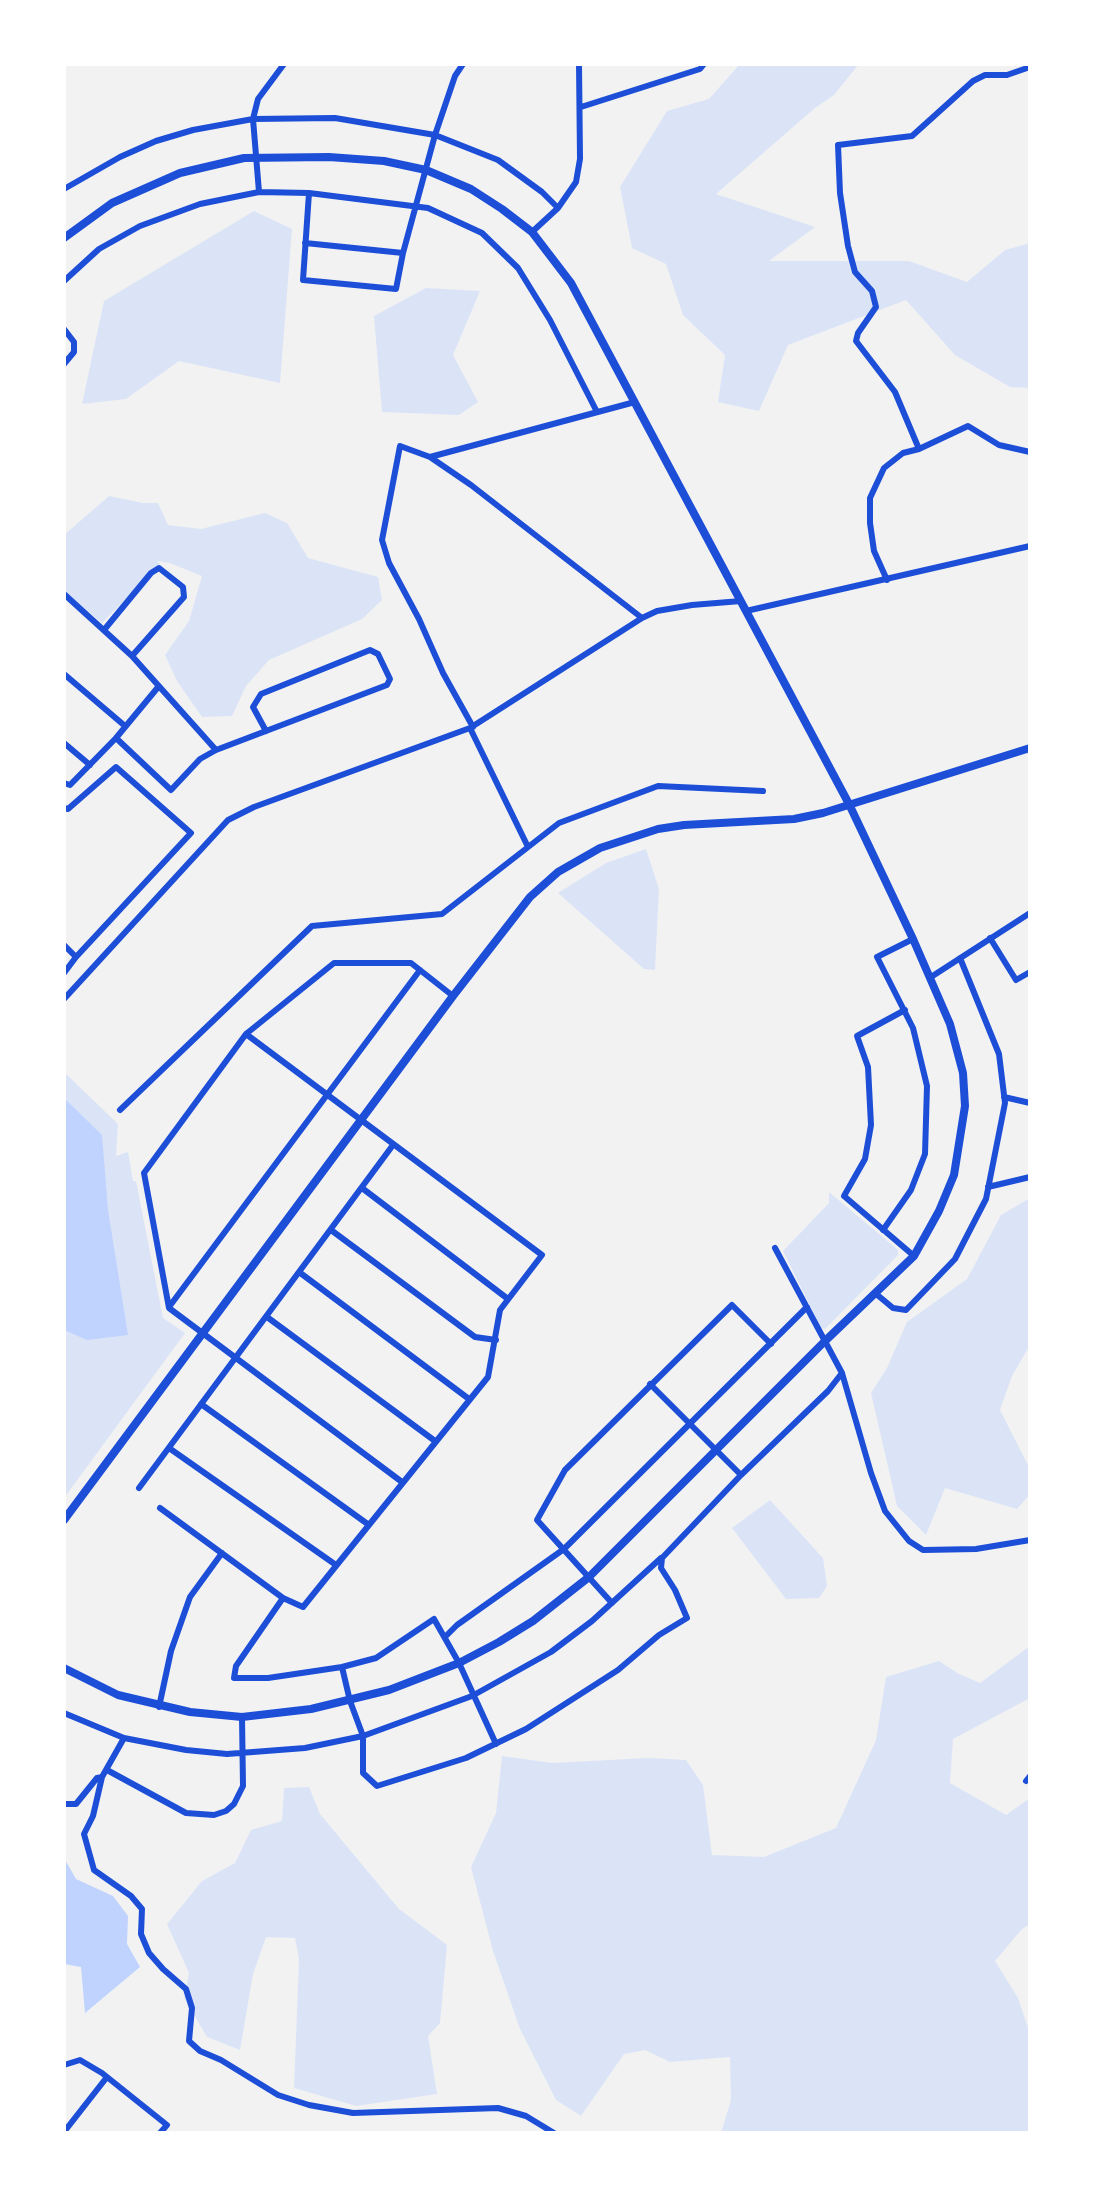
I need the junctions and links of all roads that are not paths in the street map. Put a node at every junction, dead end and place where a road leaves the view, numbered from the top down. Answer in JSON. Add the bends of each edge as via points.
{"nodes":[{"id":1,"x":284,"y":64,"type":"edge"},
{"id":2,"x":463,"y":64,"type":"edge"},
{"id":3,"x":579,"y":64,"type":"edge"},
{"id":4,"x":704,"y":64,"type":"edge"},
{"id":5,"x":1030,"y":67,"type":"edge"},
{"id":6,"x":581,"y":107,"type":"junction"},
{"id":7,"x":253,"y":119,"type":"junction"},
{"id":8,"x":435,"y":135,"type":"junction"},
{"id":9,"x":256,"y":158,"type":"junction"},
{"id":10,"x":426,"y":170,"type":"junction"},
{"id":11,"x":64,"y":189,"type":"edge"},
{"id":12,"x":259,"y":192,"type":"junction"},
{"id":13,"x":309,"y":193,"type":"junction"},
{"id":14,"x":417,"y":206,"type":"junction"},
{"id":15,"x":558,"y":208,"type":"junction"},
{"id":16,"x":532,"y":232,"type":"junction"},
{"id":17,"x":64,"y":238,"type":"edge"},
{"id":18,"x":305,"y":243,"type":"junction"},
{"id":19,"x":403,"y":253,"type":"junction"},
{"id":20,"x":64,"y":281,"type":"edge"},
{"id":21,"x":64,"y":329,"type":"edge"},
{"id":22,"x":64,"y":364,"type":"edge"},
{"id":23,"x":635,"y":402,"type":"junction"},
{"id":24,"x":597,"y":412,"type":"junction"},
{"id":25,"x":919,"y":449,"type":"junction"},
{"id":26,"x":1030,"y":452,"type":"edge"},
{"id":27,"x":430,"y":457,"type":"junction"},
{"id":28,"x":1030,"y":546,"type":"edge"},
{"id":29,"x":887,"y":580,"type":"junction"},
{"id":30,"x":65,"y":598,"type":"edge"},
{"id":31,"x":741,"y":601,"type":"junction"},
{"id":32,"x":746,"y":611,"type":"junction"},
{"id":33,"x":642,"y":618,"type":"junction"},
{"id":34,"x":104,"y":630,"type":"junction"},
{"id":35,"x":132,"y":656,"type":"junction"},
{"id":36,"x":64,"y":674,"type":"edge"},
{"id":37,"x":159,"y":686,"type":"junction"},
{"id":38,"x":125,"y":726,"type":"junction"},
{"id":39,"x":472,"y":727,"type":"junction"},
{"id":40,"x":266,"y":731,"type":"junction"},
{"id":41,"x":116,"y":738,"type":"junction"},
{"id":42,"x":64,"y":743,"type":"edge"},
{"id":43,"x":1030,"y":748,"type":"edge"},
{"id":44,"x":216,"y":750,"type":"junction"},
{"id":45,"x":90,"y":765,"type":"junction"},
{"id":46,"x":64,"y":783,"type":"edge"},
{"id":47,"x":763,"y":791,"type":"dead end"},
{"id":48,"x":849,"y":804,"type":"junction"},
{"id":49,"x":64,"y":808,"type":"edge"},
{"id":50,"x":528,"y":847,"type":"junction"},
{"id":51,"x":1030,"y":913,"type":"edge"},
{"id":52,"x":990,"y":938,"type":"junction"},
{"id":53,"x":913,"y":939,"type":"junction"},
{"id":54,"x":64,"y":945,"type":"edge"},
{"id":55,"x":76,"y":957,"type":"junction"},
{"id":56,"x":960,"y":958,"type":"junction"},
{"id":57,"x":420,"y":970,"type":"junction"},
{"id":58,"x":1030,"y":972,"type":"edge"},
{"id":59,"x":64,"y":973,"type":"edge"},
{"id":60,"x":931,"y":977,"type":"junction"},
{"id":61,"x":453,"y":996,"type":"junction"},
{"id":62,"x":64,"y":999,"type":"edge"},
{"id":63,"x":905,"y":1010,"type":"junction"},
{"id":64,"x":246,"y":1034,"type":"junction"},
{"id":65,"x":328,"y":1094,"type":"junction"},
{"id":66,"x":1004,"y":1097,"type":"junction"},
{"id":67,"x":1030,"y":1103,"type":"edge"},
{"id":68,"x":120,"y":1110,"type":"dead end"},
{"id":69,"x":360,"y":1120,"type":"junction"},
{"id":70,"x":393,"y":1145,"type":"junction"},
{"id":71,"x":1030,"y":1177,"type":"edge"},
{"id":72,"x":988,"y":1187,"type":"junction"},
{"id":73,"x":362,"y":1188,"type":"junction"},
{"id":74,"x":331,"y":1230,"type":"junction"},
{"id":75,"x":883,"y":1230,"type":"junction"},
{"id":76,"x":775,"y":1248,"type":"dead end"},
{"id":77,"x":914,"y":1256,"type":"junction"},
{"id":78,"x":299,"y":1272,"type":"junction"},
{"id":79,"x":875,"y":1293,"type":"junction"},
{"id":80,"x":508,"y":1299,"type":"junction"},
{"id":81,"x":807,"y":1307,"type":"junction"},
{"id":82,"x":169,"y":1308,"type":"junction"},
{"id":83,"x":267,"y":1317,"type":"junction"},
{"id":84,"x":202,"y":1334,"type":"junction"},
{"id":85,"x":496,"y":1340,"type":"junction"},
{"id":86,"x":824,"y":1342,"type":"junction"},
{"id":87,"x":771,"y":1344,"type":"junction"},
{"id":88,"x":235,"y":1357,"type":"junction"},
{"id":89,"x":842,"y":1373,"type":"junction"},
{"id":90,"x":650,"y":1384,"type":"junction"},
{"id":91,"x":469,"y":1399,"type":"junction"},
{"id":92,"x":201,"y":1404,"type":"junction"},
{"id":93,"x":690,"y":1424,"type":"junction"},
{"id":94,"x":435,"y":1441,"type":"junction"},
{"id":95,"x":169,"y":1448,"type":"junction"},
{"id":96,"x":716,"y":1449,"type":"junction"},
{"id":97,"x":741,"y":1475,"type":"junction"},
{"id":98,"x":402,"y":1482,"type":"junction"},
{"id":99,"x":139,"y":1488,"type":"dead end"},
{"id":100,"x":160,"y":1508,"type":"dead end"},
{"id":101,"x":64,"y":1520,"type":"edge"},
{"id":102,"x":369,"y":1525,"type":"junction"},
{"id":103,"x":1030,"y":1540,"type":"edge"},
{"id":104,"x":564,"y":1549,"type":"junction"},
{"id":105,"x":222,"y":1553,"type":"junction"},
{"id":106,"x":662,"y":1558,"type":"junction"},
{"id":107,"x":336,"y":1565,"type":"junction"},
{"id":108,"x":589,"y":1577,"type":"junction"},
{"id":109,"x":283,"y":1598,"type":"junction"},
{"id":110,"x":612,"y":1603,"type":"junction"},
{"id":111,"x":445,"y":1637,"type":"junction"},
{"id":112,"x":459,"y":1663,"type":"junction"},
{"id":113,"x":342,"y":1667,"type":"junction"},
{"id":114,"x":64,"y":1668,"type":"edge"},
{"id":115,"x":472,"y":1696,"type":"junction"},
{"id":116,"x":350,"y":1701,"type":"junction"},
{"id":117,"x":159,"y":1707,"type":"junction"},
{"id":118,"x":64,"y":1713,"type":"edge"},
{"id":119,"x":242,"y":1717,"type":"junction"},
{"id":120,"x":363,"y":1736,"type":"junction"},
{"id":121,"x":124,"y":1738,"type":"junction"},
{"id":122,"x":496,"y":1744,"type":"junction"},
{"id":123,"x":242,"y":1752,"type":"junction"},
{"id":124,"x":107,"y":1770,"type":"junction"},
{"id":125,"x":102,"y":1777,"type":"junction"},
{"id":126,"x":64,"y":1804,"type":"edge"},
{"id":127,"x":64,"y":2065,"type":"edge"},
{"id":128,"x":107,"y":2077,"type":"junction"},
{"id":129,"x":64,"y":2132,"type":"edge"},
{"id":130,"x":160,"y":2133,"type":"edge"},
{"id":131,"x":554,"y":2133,"type":"edge"}],
"edges":[{"from":1,"to":7,"type":"street","via":[[258,99]]},
{"from":2,"to":8,"type":"street"},
{"from":3,"to":6,"type":"street"},
{"from":4,"to":6,"type":"street"},
{"from":5,"to":25,"type":"street","via":[[973,81],[912,136],[838,145],[848,246],[855,272],[872,291],[876,307],[856,341],[895,392]]},
{"from":6,"to":15,"type":"street","via":[[576,182]]},
{"from":7,"to":8,"type":"street","via":[[335,118]]},
{"from":7,"to":9,"type":"street"},
{"from":7,"to":11,"type":"street","via":[[156,141]]},
{"from":8,"to":10,"type":"street"},
{"from":8,"to":15,"type":"street","via":[[498,160]]},
{"from":9,"to":10,"type":"street","via":[[350,158]]},
{"from":9,"to":12,"type":"street"},
{"from":9,"to":17,"type":"street","via":[[180,173],[112,203]]},
{"from":10,"to":14,"type":"street"},
{"from":10,"to":16,"type":"street","via":[[471,189]]},
{"from":12,"to":13,"type":"street"},
{"from":12,"to":20,"type":"street","via":[[200,204],[140,226],[99,249]]},
{"from":13,"to":14,"type":"street"},
{"from":13,"to":18,"type":"street"},
{"from":14,"to":19,"type":"street"},
{"from":14,"to":24,"type":"street","via":[[482,233],[518,268]]},
{"from":15,"to":16,"type":"street"},
{"from":16,"to":23,"type":"street","via":[[571,283]]},
{"from":18,"to":19,"type":"street"},
{"from":18,"to":19,"type":"street","via":[[303,280],[396,289]]},
{"from":21,"to":22,"type":"street","via":[[74,342],[74,352]]},
{"from":23,"to":24,"type":"street"},
{"from":23,"to":31,"type":"street"},
{"from":24,"to":27,"type":"street"},
{"from":25,"to":26,"type":"street","via":[[968,426],[999,445]]},
{"from":25,"to":29,"type":"street","via":[[903,453],[884,468],[870,498],[874,551]]},
{"from":27,"to":33,"type":"street"},
{"from":27,"to":39,"type":"street","via":[[400,446],[382,540]]},
{"from":28,"to":29,"type":"street"},
{"from":29,"to":32,"type":"street"},
{"from":30,"to":34,"type":"street"},
{"from":31,"to":32,"type":"street"},
{"from":31,"to":33,"type":"street","via":[[657,611]]},
{"from":32,"to":48,"type":"street"},
{"from":33,"to":39,"type":"street"},
{"from":34,"to":35,"type":"street"},
{"from":34,"to":35,"type":"street","via":[[159,568],[183,587],[184,597]]},
{"from":35,"to":37,"type":"street"},
{"from":36,"to":38,"type":"street"},
{"from":37,"to":38,"type":"street"},
{"from":37,"to":44,"type":"street"},
{"from":38,"to":41,"type":"street"},
{"from":39,"to":50,"type":"street"},
{"from":39,"to":62,"type":"street","via":[[228,820]]},
{"from":40,"to":40,"type":"street","via":[[387,685],[390,679],[378,654],[370,650],[261,694],[253,707]]},
{"from":40,"to":44,"type":"street"},
{"from":41,"to":44,"type":"street","via":[[171,790]]},
{"from":41,"to":45,"type":"street"},
{"from":42,"to":45,"type":"street"},
{"from":43,"to":48,"type":"street"},
{"from":45,"to":46,"type":"street","via":[[70,785]]},
{"from":47,"to":50,"type":"street","via":[[658,786],[559,823]]},
{"from":48,"to":53,"type":"street"},
{"from":48,"to":61,"type":"street","via":[[794,819],[658,829],[576,859],[530,897]]},
{"from":49,"to":55,"type":"street","via":[[116,767],[191,833]]},
{"from":50,"to":68,"type":"street","via":[[442,914],[312,926]]},
{"from":51,"to":52,"type":"street"},
{"from":52,"to":56,"type":"street"},
{"from":52,"to":58,"type":"street","via":[[1016,980]]},
{"from":53,"to":60,"type":"street"},
{"from":53,"to":63,"type":"street","via":[[877,957]]},
{"from":54,"to":55,"type":"street"},
{"from":55,"to":59,"type":"street"},
{"from":56,"to":60,"type":"street"},
{"from":56,"to":66,"type":"street","via":[[999,1054]]},
{"from":57,"to":61,"type":"street"},
{"from":57,"to":64,"type":"street","via":[[411,963],[334,963]]},
{"from":57,"to":65,"type":"street"},
{"from":60,"to":77,"type":"street","via":[[963,1073],[965,1106],[954,1175]]},
{"from":61,"to":69,"type":"street"},
{"from":63,"to":75,"type":"street","via":[[927,1086],[925,1154],[911,1190]]},
{"from":63,"to":75,"type":"street","via":[[857,1036],[868,1067],[871,1125],[865,1159],[844,1196]]},
{"from":64,"to":65,"type":"street"},
{"from":64,"to":82,"type":"street","via":[[144,1173]]},
{"from":65,"to":69,"type":"street"},
{"from":65,"to":82,"type":"street"},
{"from":66,"to":67,"type":"street"},
{"from":66,"to":72,"type":"street"},
{"from":69,"to":70,"type":"street"},
{"from":69,"to":84,"type":"street"},
{"from":70,"to":73,"type":"street"},
{"from":70,"to":80,"type":"street","via":[[542,1255]]},
{"from":71,"to":72,"type":"street"},
{"from":72,"to":79,"type":"street","via":[[955,1259],[916,1301],[906,1310],[893,1308]]},
{"from":73,"to":74,"type":"street"},
{"from":73,"to":80,"type":"street"},
{"from":74,"to":78,"type":"street"},
{"from":74,"to":85,"type":"street","via":[[475,1337]]},
{"from":75,"to":77,"type":"street"},
{"from":76,"to":81,"type":"street"},
{"from":77,"to":79,"type":"street"},
{"from":78,"to":83,"type":"street"},
{"from":78,"to":91,"type":"street"},
{"from":79,"to":86,"type":"street"},
{"from":80,"to":85,"type":"street","via":[[500,1310]]},
{"from":81,"to":86,"type":"street"},
{"from":81,"to":87,"type":"street"},
{"from":82,"to":84,"type":"street"},
{"from":83,"to":88,"type":"street"},
{"from":83,"to":94,"type":"street"},
{"from":84,"to":88,"type":"street"},
{"from":84,"to":101,"type":"street"},
{"from":85,"to":91,"type":"street","via":[[488,1377]]},
{"from":86,"to":89,"type":"street"},
{"from":86,"to":96,"type":"street"},
{"from":87,"to":90,"type":"street","via":[[732,1305]]},
{"from":87,"to":93,"type":"street"},
{"from":88,"to":92,"type":"street"},
{"from":88,"to":98,"type":"street"},
{"from":89,"to":97,"type":"street"},
{"from":89,"to":103,"type":"street","via":[[885,1511],[909,1541],[923,1550]]},
{"from":90,"to":93,"type":"street"},
{"from":90,"to":104,"type":"street","via":[[565,1470],[537,1520]]},
{"from":91,"to":94,"type":"street"},
{"from":92,"to":95,"type":"street"},
{"from":92,"to":102,"type":"street"},
{"from":93,"to":96,"type":"street"},
{"from":93,"to":104,"type":"street"},
{"from":94,"to":98,"type":"street"},
{"from":95,"to":99,"type":"street"},
{"from":95,"to":107,"type":"street"},
{"from":96,"to":97,"type":"street"},
{"from":96,"to":108,"type":"street"},
{"from":97,"to":106,"type":"street"},
{"from":98,"to":102,"type":"street"},
{"from":100,"to":105,"type":"street"},
{"from":102,"to":107,"type":"street"},
{"from":104,"to":108,"type":"street"},
{"from":104,"to":111,"type":"street"},
{"from":105,"to":109,"type":"street"},
{"from":105,"to":117,"type":"street","via":[[190,1597]]},
{"from":106,"to":110,"type":"street"},
{"from":106,"to":122,"type":"street","via":[[661,1568],[687,1618],[618,1670]]},
{"from":107,"to":109,"type":"street","via":[[303,1607]]},
{"from":108,"to":110,"type":"street"},
{"from":108,"to":112,"type":"street","via":[[533,1621]]},
{"from":109,"to":113,"type":"street","via":[[236,1666],[234,1678]]},
{"from":110,"to":115,"type":"street","via":[[551,1652]]},
{"from":111,"to":112,"type":"street"},
{"from":111,"to":113,"type":"street","via":[[434,1619],[376,1658]]},
{"from":112,"to":115,"type":"street"},
{"from":112,"to":116,"type":"street"},
{"from":113,"to":116,"type":"street"},
{"from":114,"to":117,"type":"street","via":[[118,1695]]},
{"from":115,"to":120,"type":"street"},
{"from":115,"to":122,"type":"street"},
{"from":116,"to":119,"type":"street"},
{"from":116,"to":120,"type":"street"},
{"from":117,"to":119,"type":"street"},
{"from":118,"to":121,"type":"street"},
{"from":119,"to":123,"type":"street"},
{"from":120,"to":122,"type":"street","via":[[363,1773],[377,1786]]},
{"from":120,"to":123,"type":"street","via":[[305,1748]]},
{"from":121,"to":123,"type":"street","via":[[186,1750]]},
{"from":121,"to":124,"type":"street"},
{"from":123,"to":124,"type":"street","via":[[239,1796],[226,1811],[214,1815],[186,1813]]},
{"from":124,"to":125,"type":"street"},
{"from":125,"to":126,"type":"street","via":[[76,1804]]},
{"from":125,"to":131,"type":"street","via":[[84,1834],[94,1870],[142,1909],[141,1934],[149,1953],[186,1989],[192,2008],[189,2041],[200,2051],[278,2095],[309,2105],[353,2113],[498,2108],[526,2116]]},
{"from":127,"to":128,"type":"street","via":[[80,2060]]},
{"from":128,"to":129,"type":"street"},
{"from":128,"to":130,"type":"street","via":[[167,2125]]}]}
